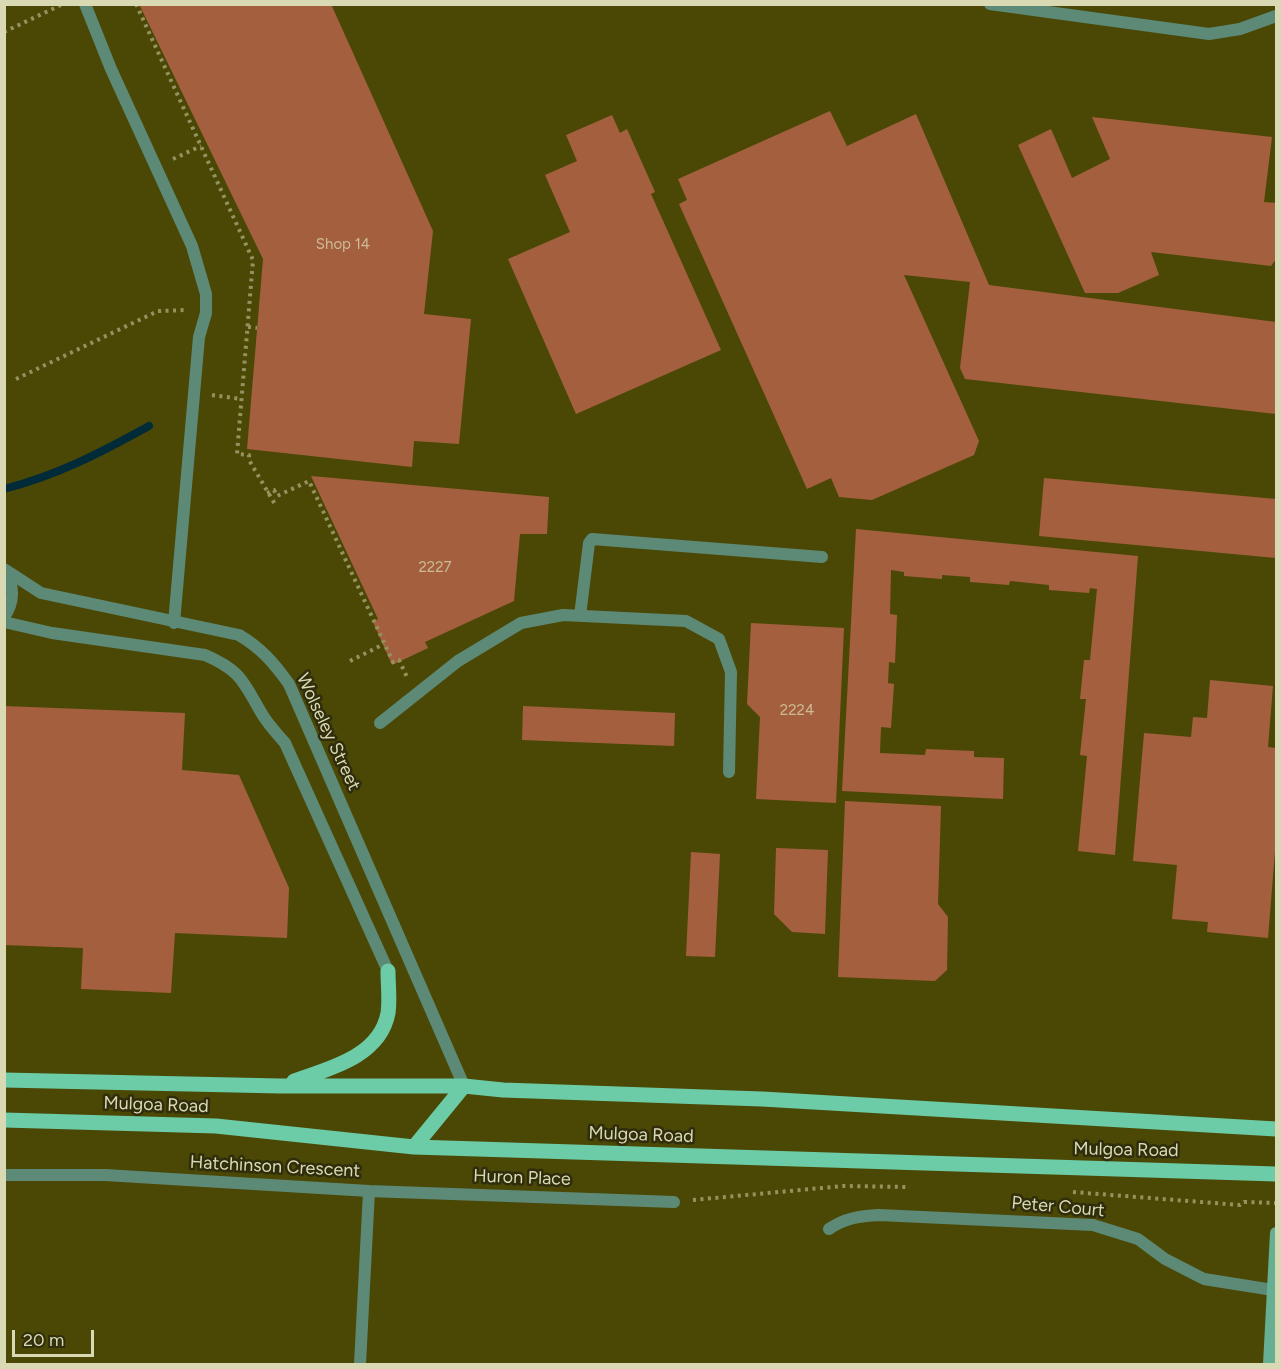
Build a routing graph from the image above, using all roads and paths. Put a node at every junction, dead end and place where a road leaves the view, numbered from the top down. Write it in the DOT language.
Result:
graph roads {
  1 [pos="63,4"];
  2 [pos="86,4"];
  3 [pos="136,4"];
  4 [pos="990,4"];
  5 [pos="1276,16"];
  6 [pos="4,32"];
  7 [pos="201,146"];
  8 [pos="156,166"];
  9 [pos="190,310"];
  10 [pos="248,327"];
  11 [pos="257,328"];
  12 [pos="16,379"];
  13 [pos="194,393"];
  14 [pos="241,399"];
  15 [pos="267,493"];
  16 [pos="276,506"];
  17 [pos="822,558"];
  18 [pos="4,569"];
  19 [pos="580,616"];
  20 [pos="4,617"];
  21 [pos="4,622"];
  22 [pos="174,623"];
  23 [pos="385,644"];
  24 [pos="350,661"];
  25 [pos="416,695"];
  26 [pos="380,723"];
  27 [pos="729,772"];
  28 [pos="388,971"];
  29 [pos="4,1080"];
  30 [pos="279,1086"];
  31 [pos="464,1086"];
  32 [pos="4,1120"];
  33 [pos="1276,1129"];
  34 [pos="414,1147"];
  35 [pos="4,1174"];
  36 [pos="1276,1174"];
  37 [pos="917,1186"];
  38 [pos="369,1191"];
  39 [pos="1070,1191"];
  40 [pos="674,1202"];
  41 [pos="1276,1203"];
  42 [pos="829,1229"];
  43 [pos="1276,1233"];
  44 [pos="1273,1290"];
  45 [pos="360,1365"];
  46 [pos="1269,1365"];
  1 -- 6 [label="path"];
  2 -- 8 [label="street"];
  3 -- 7 [label="path"];
  4 -- 5 [label="street"];
  7 -- 8 [label="path"];
  7 -- 10 [label="path"];
  8 -- 13 [label="street"];
  9 -- 12 [label="path"];
  10 -- 11 [label="path"];
  10 -- 15 [label="path"];
  13 -- 14 [label="path"];
  13 -- 22 [label="street"];
  15 -- 16 [label="path"];
  15 -- 23 [label="path"];
  17 -- 19 [label="street"];
  18 -- 20 [label="street"];
  18 -- 22 [label="street, Wolseley Street"];
  19 -- 25 [label="street"];
  19 -- 27 [label="street"];
  21 -- 28 [label="street"];
  22 -- 31 [label="street, Wolseley Street"];
  23 -- 24 [label="path"];
  23 -- 25 [label="path"];
  25 -- 26 [label="street"];
  28 -- 30 [label="main road"];
  29 -- 30 [label="main road, Mulgoa Road"];
  30 -- 31 [label="main road, Mulgoa Road"];
  31 -- 33 [label="main road, Mulgoa Road"];
  31 -- 34 [label="main road"];
  32 -- 34 [label="main road, Mulgoa Road"];
  34 -- 36 [label="main road, Mulgoa Road"];
  35 -- 38 [label="street, Hatchinson Crescent"];
  37 -- 40 [label="path"];
  38 -- 40 [label="street, Huron Place"];
  38 -- 45 [label="street, Hatchinson Crescent"];
  39 -- 41 [label="path"];
  42 -- 44 [label="street, Peter Court"];
  43 -- 44 [label="street"];
  44 -- 46 [label="street"];
}
